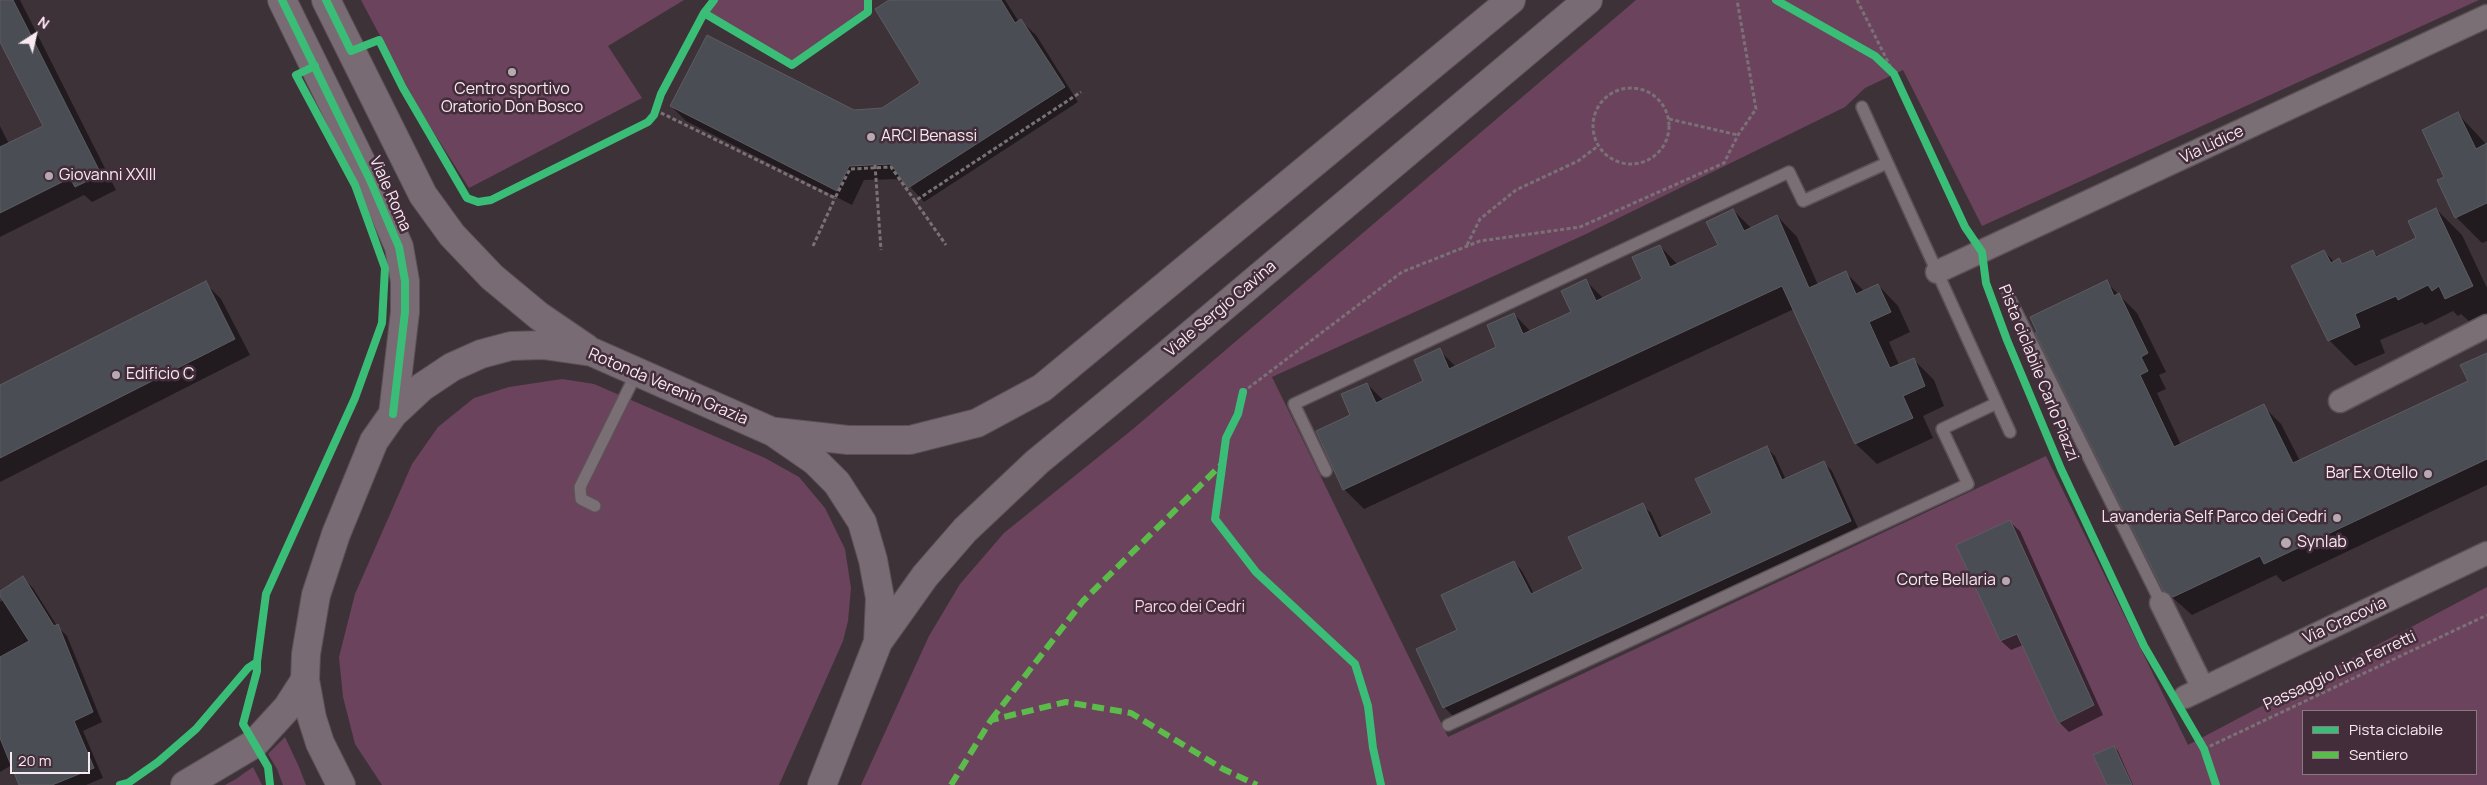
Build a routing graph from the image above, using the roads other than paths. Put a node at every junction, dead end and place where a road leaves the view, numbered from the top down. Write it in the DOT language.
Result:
graph roads {
  1 [pos="282,0"];
  2 [pos="326,0"];
  3 [pos="1511,0"];
  4 [pos="1588,0"];
  5 [pos="2487,16"];
  6 [pos="1862,107"];
  7 [pos="1887,162"];
  8 [pos="1937,272"];
  9 [pos="2008,295"];
  10 [pos="2487,326"];
  11 [pos="592,352"];
  12 [pos="637,372"];
  13 [pos="2340,401"];
  14 [pos="1997,403"];
  15 [pos="393,414"];
  16 [pos="773,432"];
  17 [pos="2010,432"];
  18 [pos="1326,471"];
  19 [pos="595,506"];
  20 [pos="2487,553"];
  21 [pos="2161,603"];
  22 [pos="878,642"];
  23 [pos="305,680"];
  24 [pos="1448,725"];
  25 [pos="184,785"];
  26 [pos="341,785"];
  27 [pos="822,785"];
  1 -- 15 [label="main road, Viale Roma"];
  2 -- 11 [label="main road, Viale Roma"];
  3 -- 16 [label="main road"];
  4 -- 22 [label="main road, Viale Sergio Cavina"];
  5 -- 8 [label="street, Via Lidice"];
  6 -- 7 [label="lane"];
  7 -- 8 [label="lane"];
  7 -- 18 [label="lane"];
  8 -- 14 [label="lane"];
  9 -- 21 [label="lane"];
  10 -- 13 [label="street"];
  11 -- 12 [label="main road, Rotonda Verenin Grazia"];
  11 -- 15 [label="main road, Rotonda Verenin Grazia"];
  12 -- 16 [label="main road, Rotonda Verenin Grazia"];
  12 -- 19 [label="lane"];
  14 -- 17 [label="lane"];
  14 -- 24 [label="lane"];
  15 -- 23 [label="main road, Rotonda Verenin Grazia"];
  16 -- 22 [label="main road, Rotonda Verenin Grazia"];
  20 -- 21 [label="street, Via Cracovia"];
  22 -- 27 [label="main road, Rotonda Verenin Grazia"];
  23 -- 25 [label="main road"];
  23 -- 26 [label="main road, Rotonda Verenin Grazia"];
}
